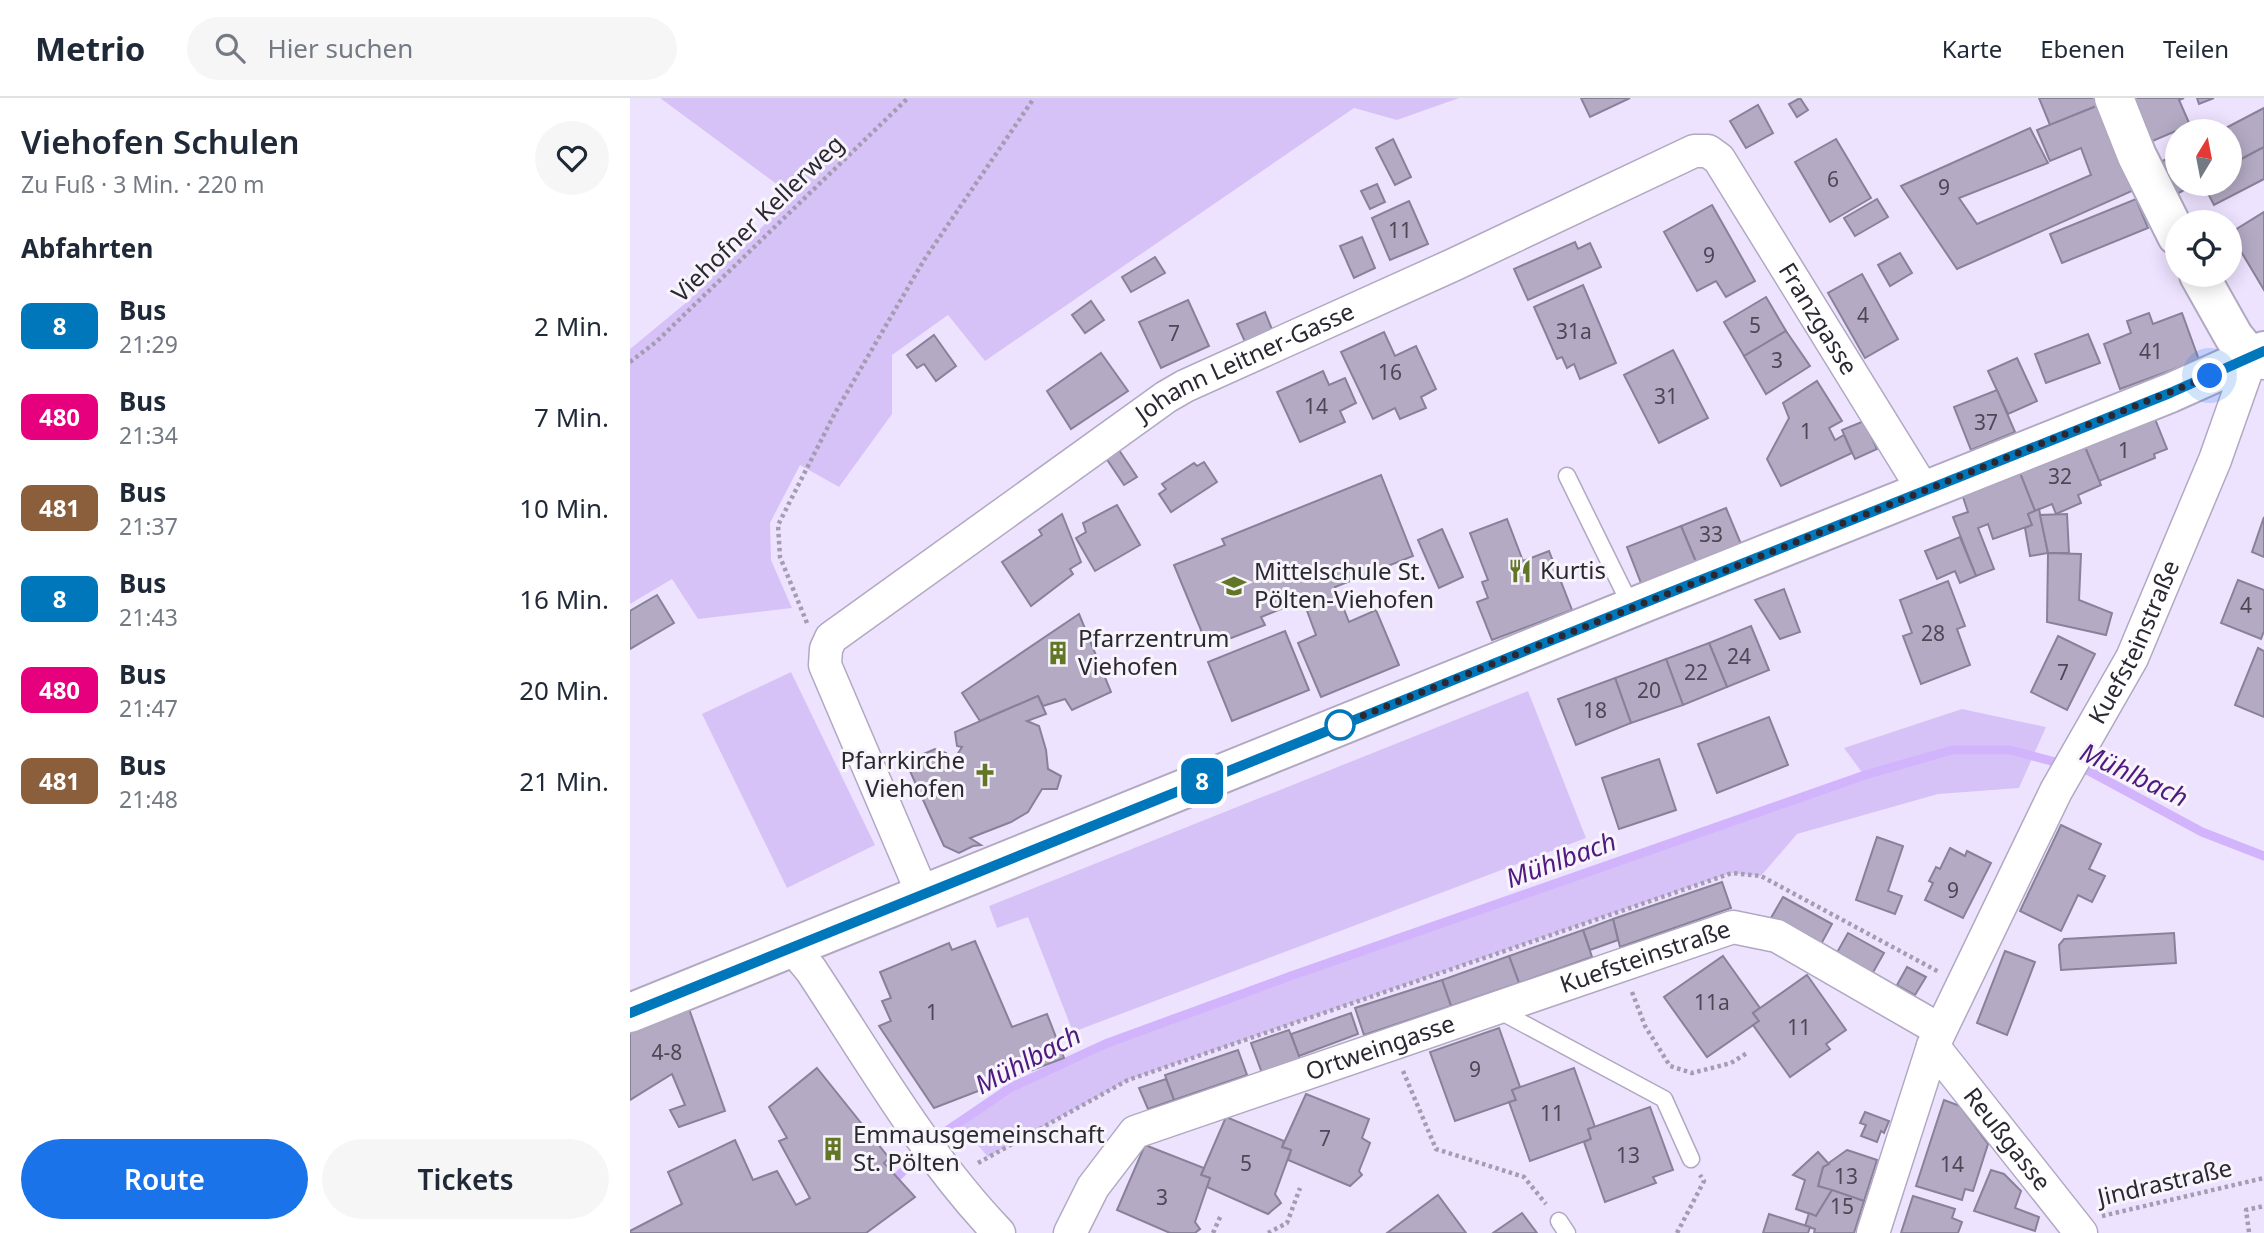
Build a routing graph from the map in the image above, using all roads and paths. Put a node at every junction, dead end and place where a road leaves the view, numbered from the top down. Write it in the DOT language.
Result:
graph roads {
  1 [pos="908,98"];
  2 [pos="1034,98"];
  3 [pos="2114,98"];
  4 [pos="1708,151"];
  5 [pos="2165,212"];
  6 [pos="2206,287"];
  7 [pos="2260,357"];
  8 [pos="630,362"];
  9 [pos="1567,476"];
  10 [pos="1924,491"];
  11 [pos="1632,608"];
  12 [pos="825,649"];
  13 [pos="923,895"];
  14 [pos="792,947"];
  15 [pos="1621,965"];
  16 [pos="1495,1009"];
  17 [pos="630,1013"];
  18 [pos="1937,1038"];
  19 [pos="1391,1044"];
  20 [pos="1747,1053"];
  21 [pos="1691,1159"];
  22 [pos="2264,1178"];
  23 [pos="1300,1188"];
  24 [pos="2264,1206"];
  25 [pos="1221,1215"];
  26 [pos="1563,1227"];
  27 [pos="2078,1228"];
  28 [pos="2249,1232"];
  29 [pos="999,1233"];
  30 [pos="1070,1233"];
  31 [pos="1213,1233"];
  32 [pos="1268,1233"];
  33 [pos="1677,1233"];
  34 [pos="1872,1233"];
  1 -- 8 [label="path, Viehofner Kellerweg"];
  2 -- 12 [label="path"];
  3 -- 5 [label="main road"];
  4 -- 10 [label="street, Franzgasse"];
  4 -- 12 [label="street, Johann Leitner-Gasse"];
  6 -- 7 [label="main road"];
  7 -- 10 [label="main road"];
  7 -- 18 [label="street, Kuefsteinstraße"];
  9 -- 11 [label="lane"];
  10 -- 11 [label="main road"];
  11 -- 13 [label="main road"];
  12 -- 13 [label="street"];
  13 -- 14 [label="main road"];
  14 -- 17 [label="main road"];
  14 -- 29 [label="street"];
  15 -- 16 [label="street, Kuefsteinstraße"];
  15 -- 18 [label="street, Kuefsteinstraße"];
  15 -- 20 [label="path"];
  16 -- 19 [label="street, Ortweingasse"];
  16 -- 21 [label="lane"];
  18 -- 27 [label="street, Reußgasse"];
  18 -- 34 [label="street, Kuefsteinstraße"];
  19 -- 26 [label="path"];
  19 -- 30 [label="street, Ortweingasse"];
  21 -- 33 [label="path"];
  22 -- 27 [label="path, Jindrastraße"];
  23 -- 32 [label="path"];
  24 -- 28 [label="path"];
  25 -- 31 [label="path"];
}
